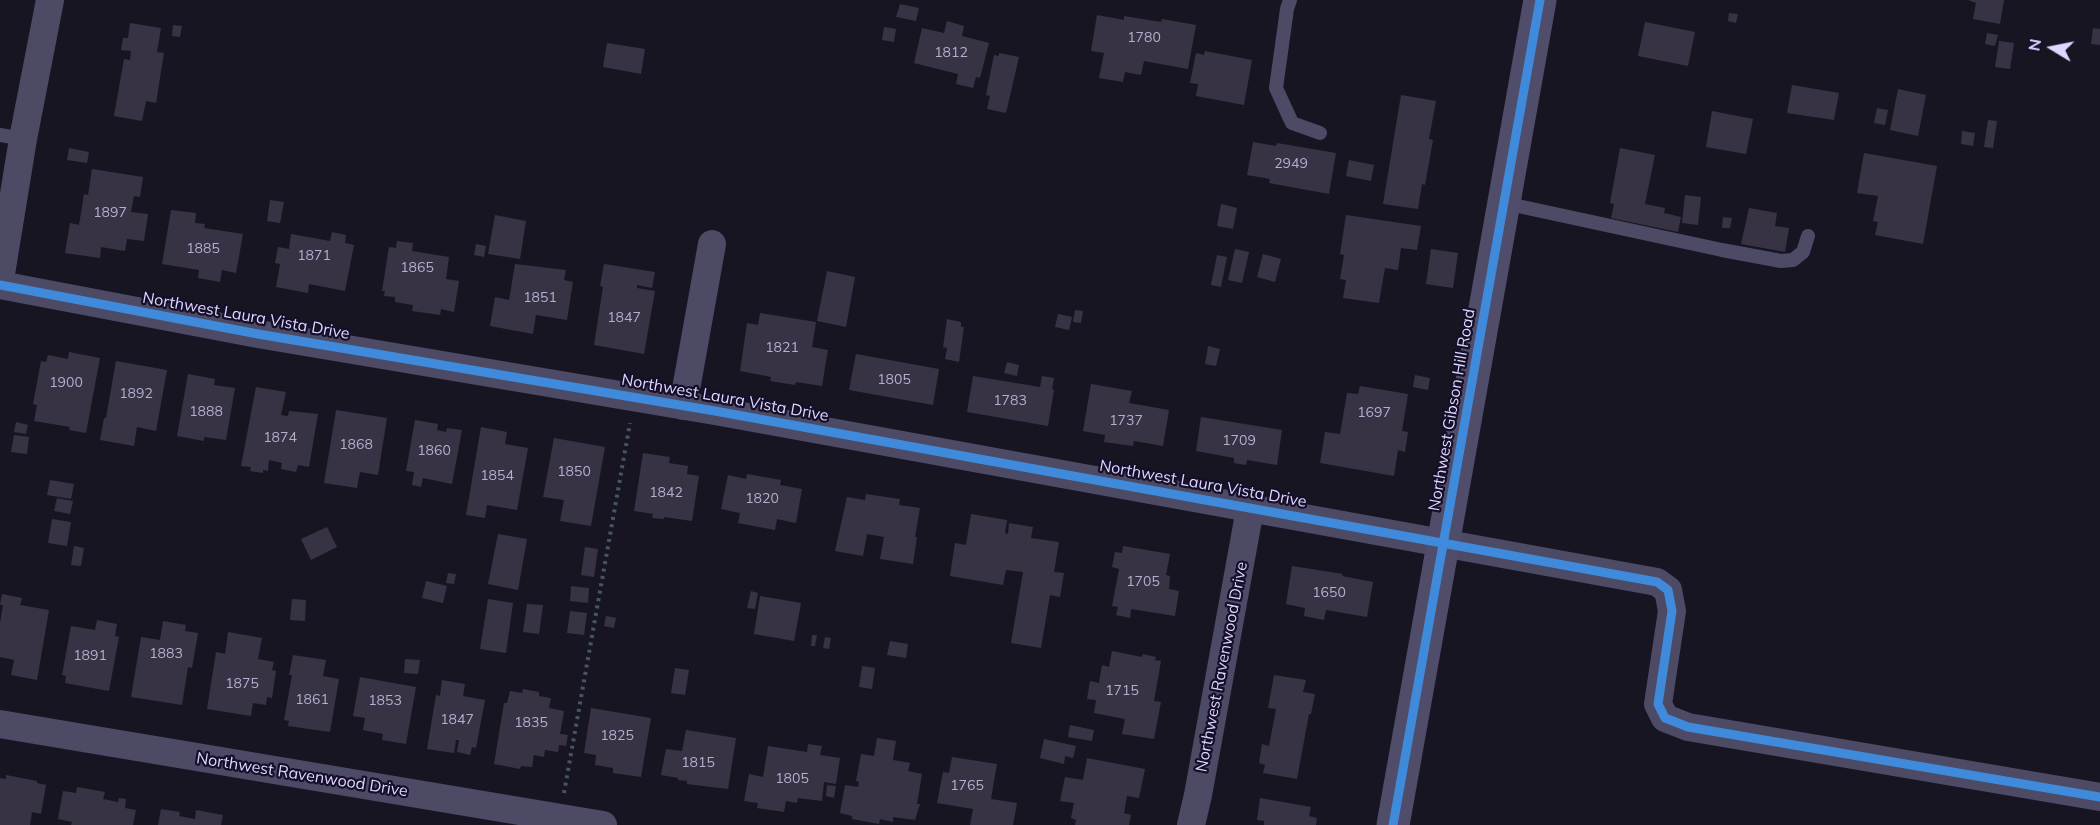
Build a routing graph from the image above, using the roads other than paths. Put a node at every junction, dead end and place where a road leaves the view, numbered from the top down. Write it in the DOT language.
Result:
graph roads {
  1 [pos="50,0"];
  2 [pos="1290,0"];
  3 [pos="1540,0"];
  4 [pos="1320,134"];
  5 [pos="12,137"];
  6 [pos="1504,202"];
  7 [pos="1808,236"];
  8 [pos="712,244"];
  9 [pos="0,280"];
  10 [pos="0,285"];
  11 [pos="683,405"];
  12 [pos="1250,509"];
  13 [pos="1444,542"];
  14 [pos="0,724"];
  15 [pos="2100,797"];
  16 [pos="603,825"];
  17 [pos="1191,825"];
  18 [pos="1393,825"];
  1 -- 5 [label="street"];
  2 -- 4 [label="lane"];
  3 -- 6 [label="main road, Northwest Gibson Hill Road"];
  5 -- 9 [label="street"];
  6 -- 7 [label="lane"];
  6 -- 13 [label="main road, Northwest Gibson Hill Road"];
  8 -- 11 [label="street"];
  10 -- 11 [label="street, Northwest Laura Vista Drive"];
  11 -- 12 [label="street, Northwest Laura Vista Drive"];
  12 -- 13 [label="street, Northwest Laura Vista Drive"];
  12 -- 17 [label="street, Northwest Ravenwood Drive"];
  13 -- 15 [label="street, Northwest Laura Vista Drive"];
  13 -- 18 [label="main road, Northwest Gibson Hill Road"];
  14 -- 16 [label="street, Northwest Ravenwood Drive"];
}
